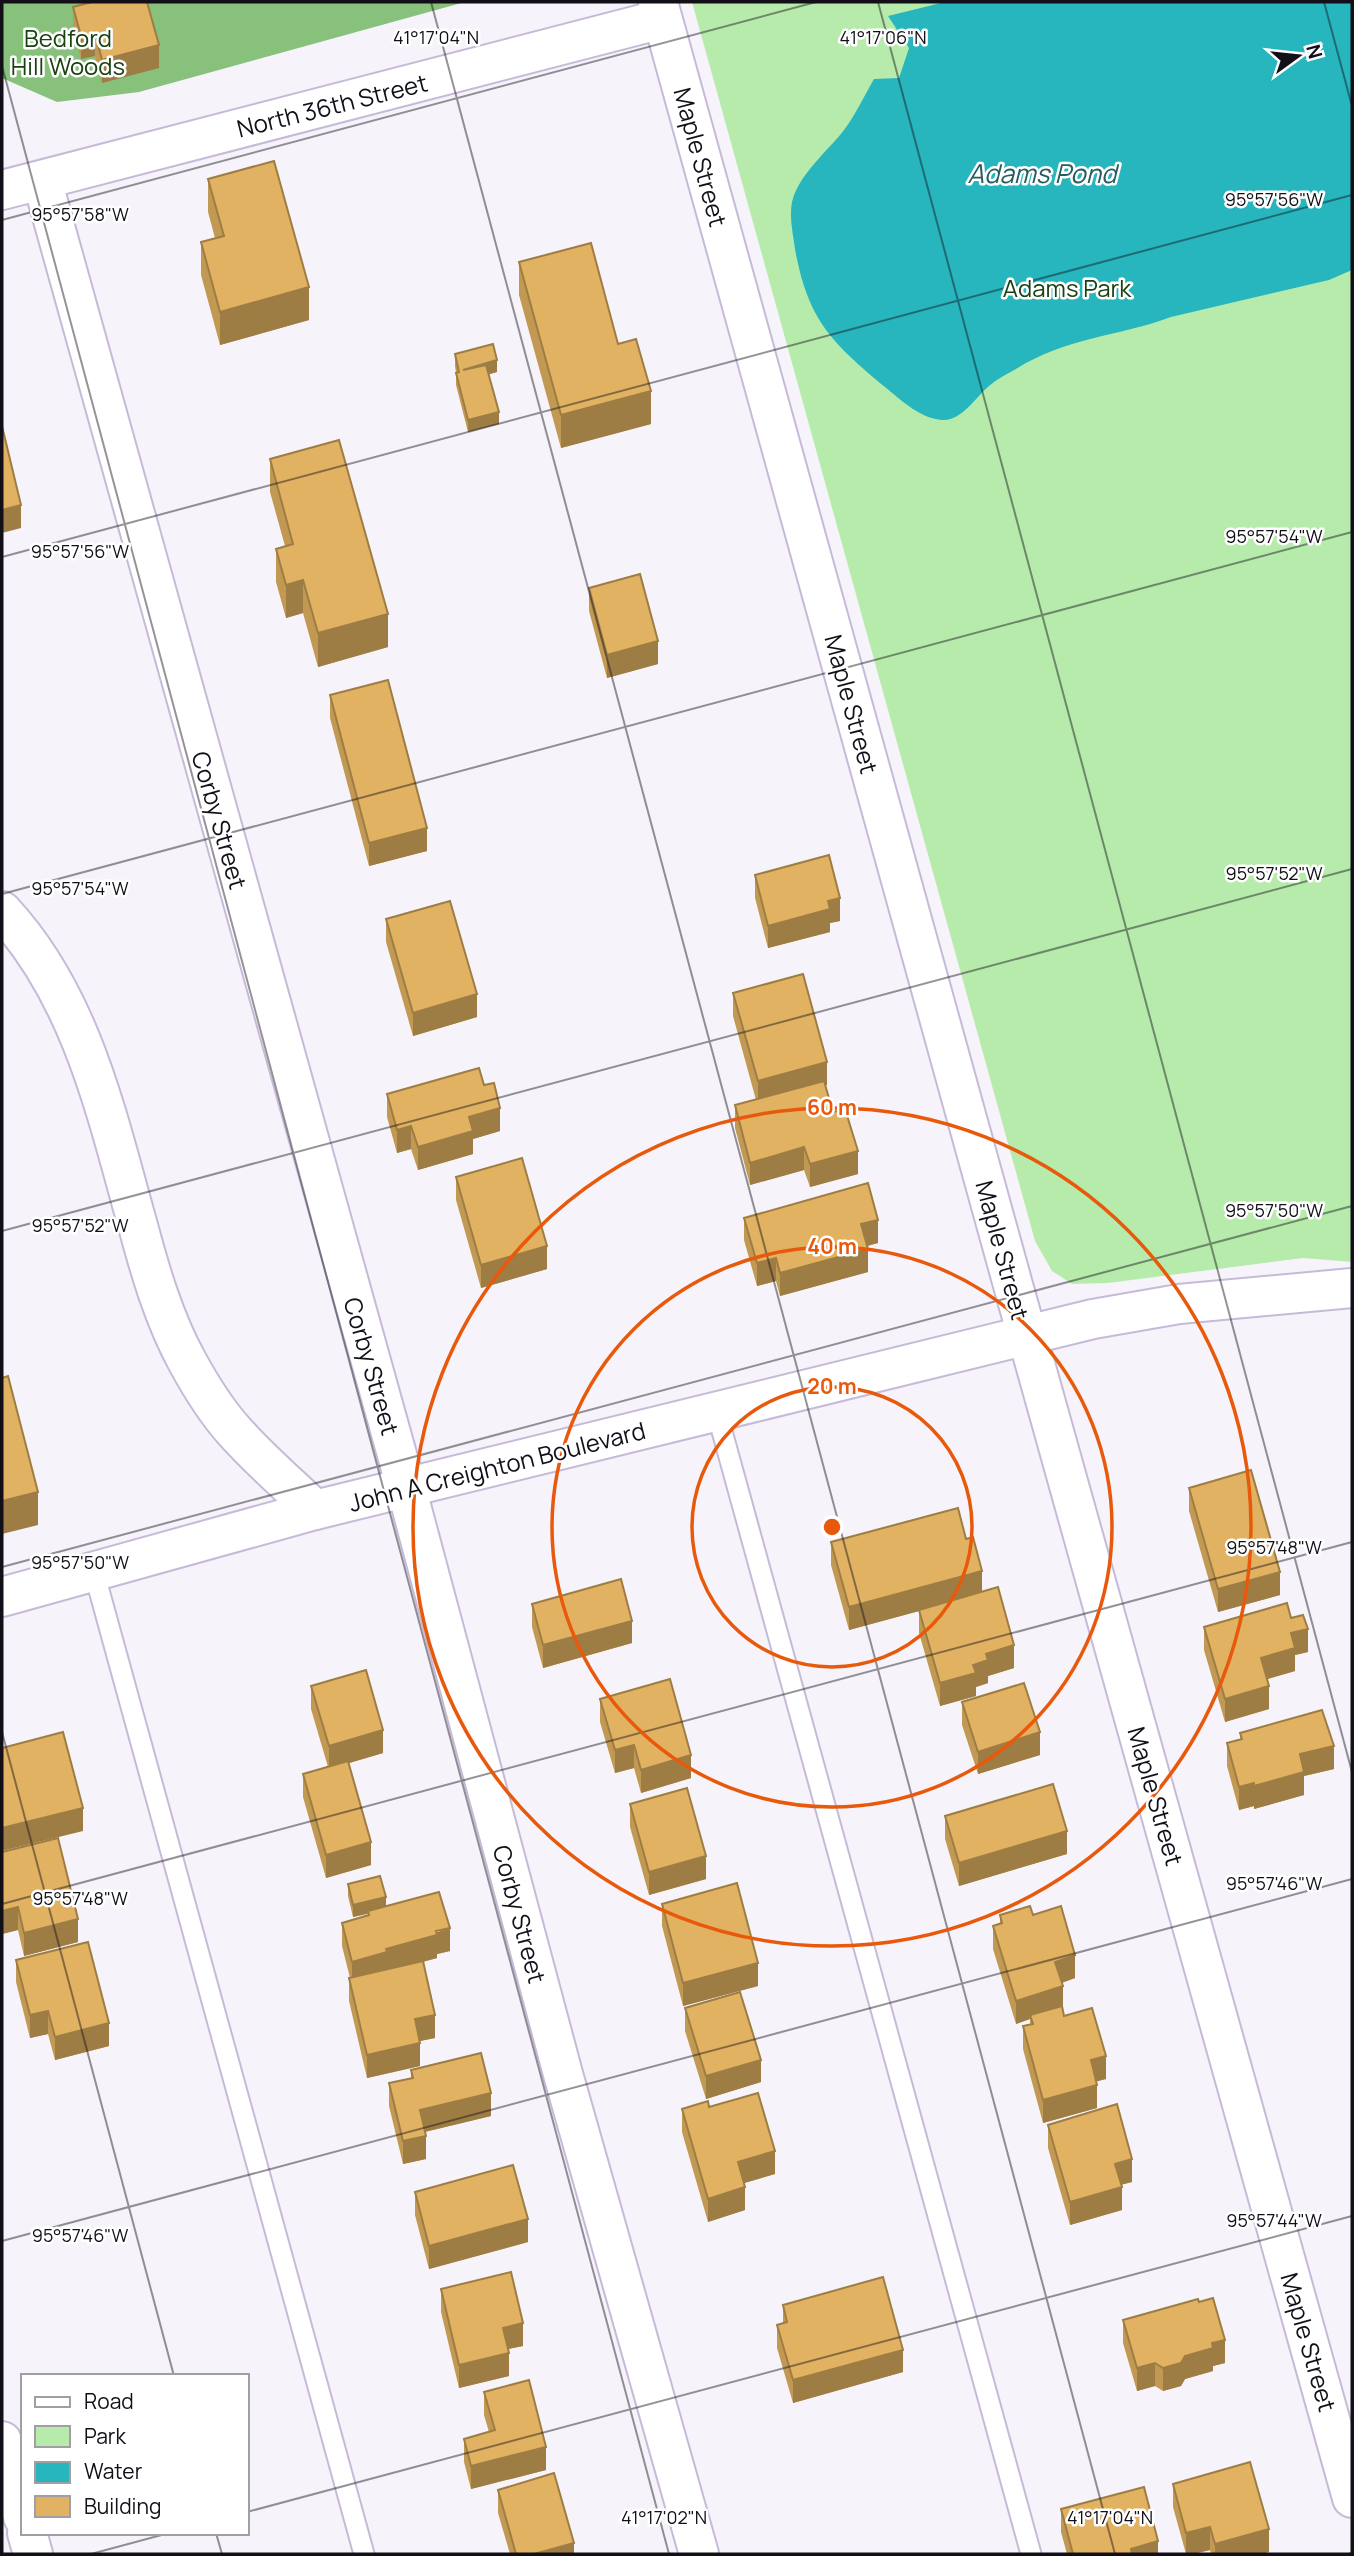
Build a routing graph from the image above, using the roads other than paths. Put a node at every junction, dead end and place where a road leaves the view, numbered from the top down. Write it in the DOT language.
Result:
graph roads {
  1 [pos="660,11"];
  2 [pos="42,180"];
  3 [pos="2,190"];
  4 [pos="2,911"];
  5 [pos="1352,1288"];
  6 [pos="1027,1335"];
  7 [pos="717,1413"];
  8 [pos="406,1487"];
  9 [pos="315,1510"];
  10 [pos="94,1572"];
  11 [pos="2,1597"];
  12 [pos="2,2441"];
  13 [pos="1352,2498"];
  14 [pos="21,2510"];
  15 [pos="28,2535"];
  16 [pos="33,2554"];
  17 [pos="364,2554"];
  18 [pos="699,2554"];
  19 [pos="1031,2554"];
  1 -- 2 [label="street, North 36th Street"];
  1 -- 6 [label="street, Maple Street"];
  2 -- 3 [label="street, North 36th Street"];
  2 -- 8 [label="street, Corby Street"];
  4 -- 9 [label="street, John A Creighton Boulevard"];
  5 -- 6 [label="street, John A Creighton Boulevard"];
  6 -- 7 [label="street, John A Creighton Boulevard"];
  6 -- 13 [label="street, Maple Street"];
  7 -- 8 [label="street, John A Creighton Boulevard"];
  7 -- 19 [label="lane"];
  8 -- 9 [label="street, John A Creighton Boulevard"];
  8 -- 18 [label="street, Corby Street"];
  9 -- 10 [label="street"];
  10 -- 11 [label="street"];
  10 -- 17 [label="lane"];
  12 -- 14 [label="street"];
  15 -- 16 [label="street"];
}
